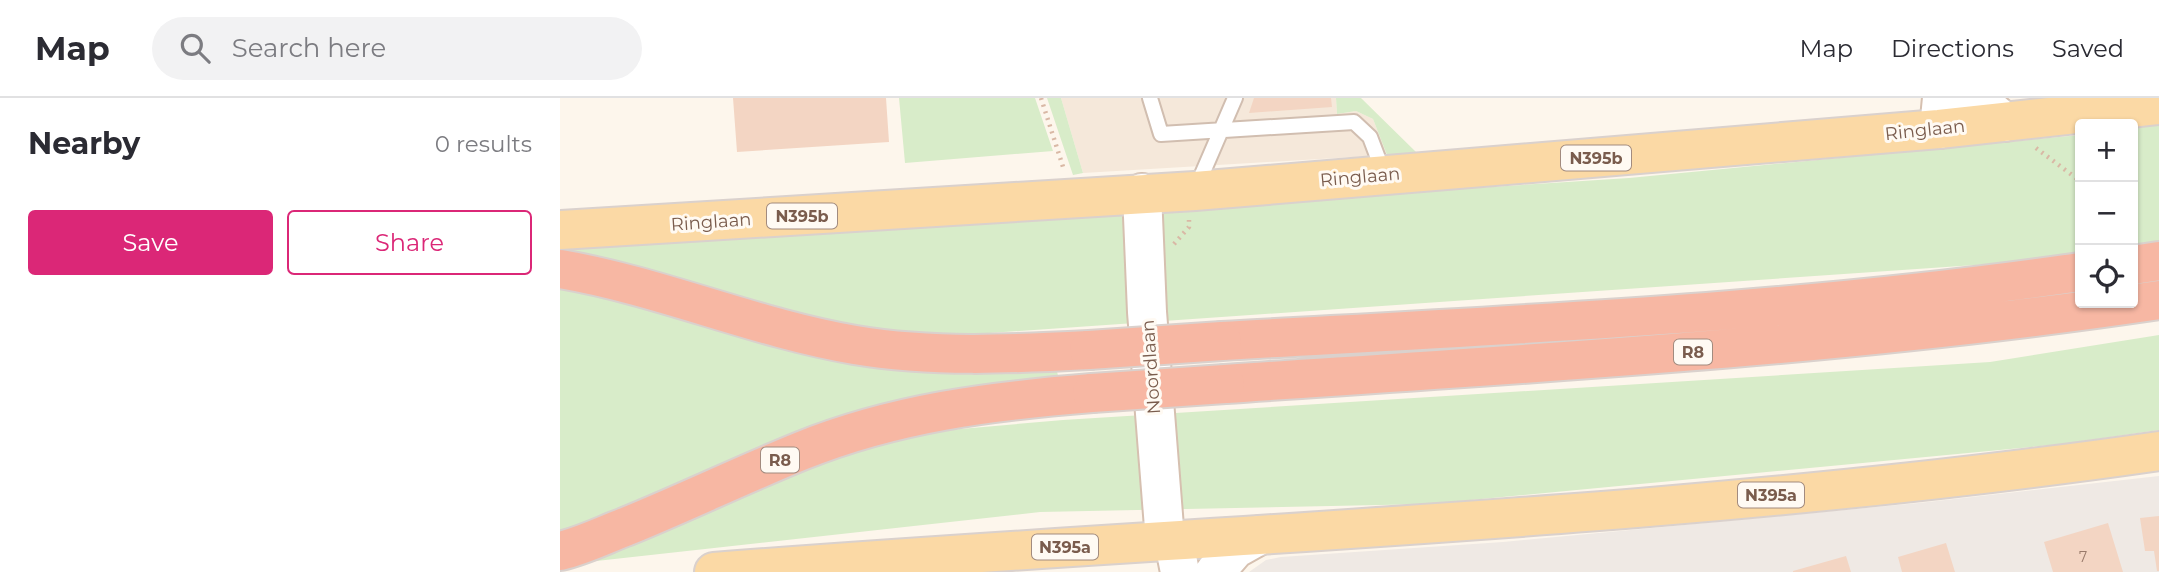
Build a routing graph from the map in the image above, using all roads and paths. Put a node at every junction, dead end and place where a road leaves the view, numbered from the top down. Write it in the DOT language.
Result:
graph roads {
  1 [pos="1041,98"];
  2 [pos="1150,98"];
  3 [pos="1235,98"];
  4 [pos="2159,105"];
  5 [pos="1990,110"];
  6 [pos="1941,114"];
  7 [pos="1221,130"];
  8 [pos="1384,175"];
  9 [pos="1066,177"];
  10 [pos="2075,178"];
  11 [pos="1195,191"];
  12 [pos="1142,193"];
  13 [pos="560,230"];
  14 [pos="2159,261"];
  15 [pos="2138,263"];
  16 [pos="560,269"];
  17 [pos="2075,273"];
  18 [pos="2159,300"];
  19 [pos="2159,451"];
  20 [pos="1260,535"];
  21 [pos="560,551"];
  22 [pos="966,553"];
  23 [pos="1166,562"];
  24 [pos="714,572"];
  25 [pos="1004,572"];
  26 [pos="1214,572"];
  1 -- 9 [label="path"];
  2 -- 7 [label="lane"];
  3 -- 7 [label="lane"];
  4 -- 5 [label="main road, Ringlaan / N395b"];
  5 -- 6 [label="main road, Ringlaan / N395b"];
  5 -- 10 [label="path"];
  6 -- 8 [label="main road, Ringlaan / N395b"];
  7 -- 8 [label="lane"];
  7 -- 11 [label="lane"];
  8 -- 11 [label="main road, Ringlaan / N395b"];
  11 -- 12 [label="main road, Ringlaan / N395b"];
  12 -- 13 [label="main road, Ringlaan / N395b"];
  12 -- 23 [label="street, Noordlaan"];
  14 -- 15 [label="highway"];
  16 -- 17 [label="highway, R8, bridge"];
  18 -- 21 [label="highway, R8, bridge"];
  19 -- 20 [label="main road, N395a"];
  20 -- 23 [label="main road, N395a"];
  20 -- 26 [label="street"];
  22 -- 23 [label="main road, N395a"];
  22 -- 24 [label="main road, N395a"];
  22 -- 25 [label="street"];
}
